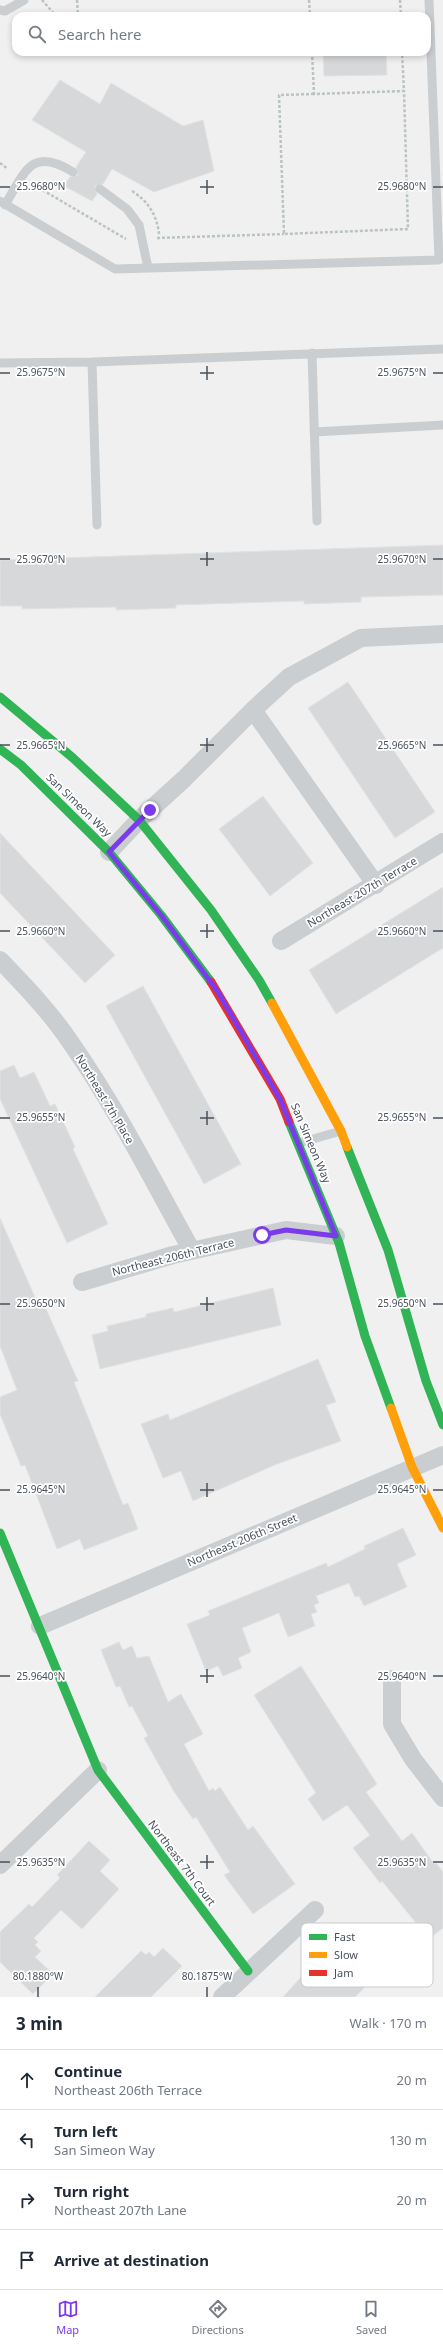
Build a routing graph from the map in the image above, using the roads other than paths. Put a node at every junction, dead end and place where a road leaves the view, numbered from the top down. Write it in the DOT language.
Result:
graph roads {
  1 [pos="24,0"];
  2 [pos="429,0"];
  3 [pos="0,10"];
  4 [pos="429,12"];
  5 [pos="431,52"];
  6 [pos="73,172"];
  7 [pos="100,189"];
  8 [pos="3,203"];
  9 [pos="148,268"];
  10 [pos="443,349"];
  11 [pos="312,353"];
  12 [pos="92,362"];
  13 [pos="0,363"];
  14 [pos="443,425"];
  15 [pos="314,432"];
  16 [pos="317,522"];
  17 [pos="97,525"];
  18 [pos="443,634"];
  19 [pos="0,698"];
  20 [pos="253,710"];
  21 [pos="0,749"];
  22 [pos="139,820"];
  23 [pos="443,842"];
  24 [pos="109,852"];
  25 [pos="376,884"];
  26 [pos="281,942"];
  27 [pos="0,960"];
  28 [pos="341,1131"];
  29 [pos="299,1143"];
  30 [pos="336,1236"];
  31 [pos="192,1251"];
  32 [pos="82,1282"];
  33 [pos="443,1425"];
  34 [pos="443,1455"];
  35 [pos="412,1467"];
  36 [pos="443,1528"];
  37 [pos="0,1533"];
  38 [pos="40,1626"];
  39 [pos="392,1679"];
  40 [pos="98,1770"];
  41 [pos="443,1798"];
  42 [pos="0,1865"];
  43 [pos="315,1910"];
  44 [pos="248,1971"];
  45 [pos="222,1997"];
  1 -- 3 [label="lane"];
  2 -- 4 [label="lane"];
  5 -- 9 [label="lane"];
  6 -- 8 [label="lane"];
  7 -- 9 [label="lane"];
  8 -- 9 [label="lane"];
  10 -- 11 [label="lane"];
  11 -- 12 [label="lane"];
  11 -- 15 [label="lane"];
  12 -- 13 [label="lane"];
  12 -- 17 [label="lane"];
  14 -- 15 [label="lane"];
  15 -- 16 [label="lane"];
  18 -- 20 [label="street"];
  19 -- 22 [label="street"];
  20 -- 22 [label="street"];
  20 -- 25 [label="street"];
  21 -- 24 [label="street, San Simeon Way"];
  22 -- 24 [label="street"];
  22 -- 28 [label="street"];
  23 -- 25 [label="street, Northeast 207th Terrace"];
  24 -- 29 [label="street, San Simeon Way"];
  25 -- 26 [label="street, Northeast 207th Terrace"];
  27 -- 31 [label="street, Northeast 7th Place"];
  28 -- 29 [label="lane"];
  28 -- 33 [label="street"];
  29 -- 30 [label="street, San Simeon Way"];
  30 -- 31 [label="street, Northeast 206th Terrace"];
  30 -- 35 [label="street, San Simeon Way"];
  31 -- 32 [label="street, Northeast 206th Terrace"];
  34 -- 35 [label="street, Northeast 206th Street"];
  35 -- 36 [label="street, San Simeon Way"];
  35 -- 38 [label="street, Northeast 206th Street"];
  37 -- 38 [label="street"];
  38 -- 40 [label="street, Northeast 7th Court"];
  39 -- 41 [label="street"];
  40 -- 42 [label="street"];
  40 -- 44 [label="street, Northeast 7th Court"];
  43 -- 44 [label="street"];
  44 -- 45 [label="street"];
}
